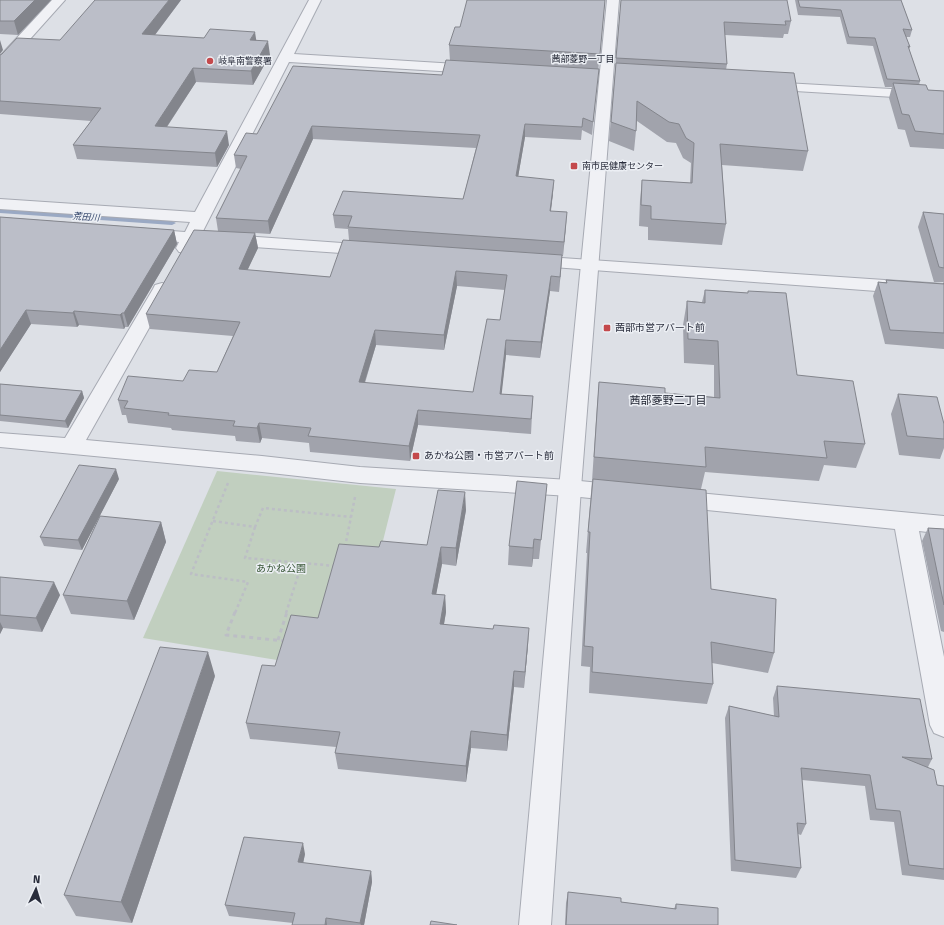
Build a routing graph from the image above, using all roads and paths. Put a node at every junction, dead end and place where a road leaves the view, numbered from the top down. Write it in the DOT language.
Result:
graph roads {
  1 [pos="59,0"];
  2 [pos="315,0"];
  3 [pos="613,0"];
  4 [pos="285,58"];
  5 [pos="0,64"];
  6 [pos="489,70"];
  7 [pos="756,85"];
  8 [pos="944,96"];
  9 [pos="0,204"];
  10 [pos="201,218"];
  11 [pos="127,232"];
  12 [pos="191,237"];
  13 [pos="382,251"];
  14 [pos="518,260"];
  15 [pos="590,266"];
  16 [pos="944,290"];
  17 [pos="0,440"];
  18 [pos="71,448"];
  19 [pos="262,464"];
  20 [pos="360,475"];
  21 [pos="570,488"];
  22 [pos="351,517"];
  23 [pos="213,521"];
  24 [pos="905,521"];
  25 [pos="944,525"];
  26 [pos="255,527"];
  27 [pos="344,552"];
  28 [pos="302,563"];
  29 [pos="341,566"];
  30 [pos="278,640"];
  31 [pos="293,642"];
  32 [pos="944,725"];
  33 [pos="535,925"];
  1 -- 5 [label="street"];
  2 -- 4 [label="street"];
  3 -- 15 [label="street"];
  4 -- 6 [label="street"];
  4 -- 10 [label="street"];
  7 -- 8 [label="street"];
  9 -- 10 [label="street"];
  10 -- 12 [label="street"];
  11 -- 12 [label="street"];
  12 -- 13 [label="street"];
  12 -- 18 [label="street"];
  14 -- 15 [label="street"];
  15 -- 16 [label="street"];
  15 -- 21 [label="street"];
  17 -- 18 [label="street"];
  18 -- 19 [label="street"];
  19 -- 20 [label="street"];
  19 -- 23 [label="path"];
  20 -- 21 [label="street"];
  20 -- 22 [label="path"];
  21 -- 24 [label="street"];
  21 -- 33 [label="street"];
  22 -- 26 [label="path"];
  22 -- 27 [label="path"];
  23 -- 26 [label="path"];
  23 -- 30 [label="path"];
  24 -- 25 [label="street"];
  24 -- 32 [label="street"];
  26 -- 28 [label="path"];
  28 -- 29 [label="path"];
  28 -- 30 [label="path"];
  30 -- 31 [label="path"];
}
